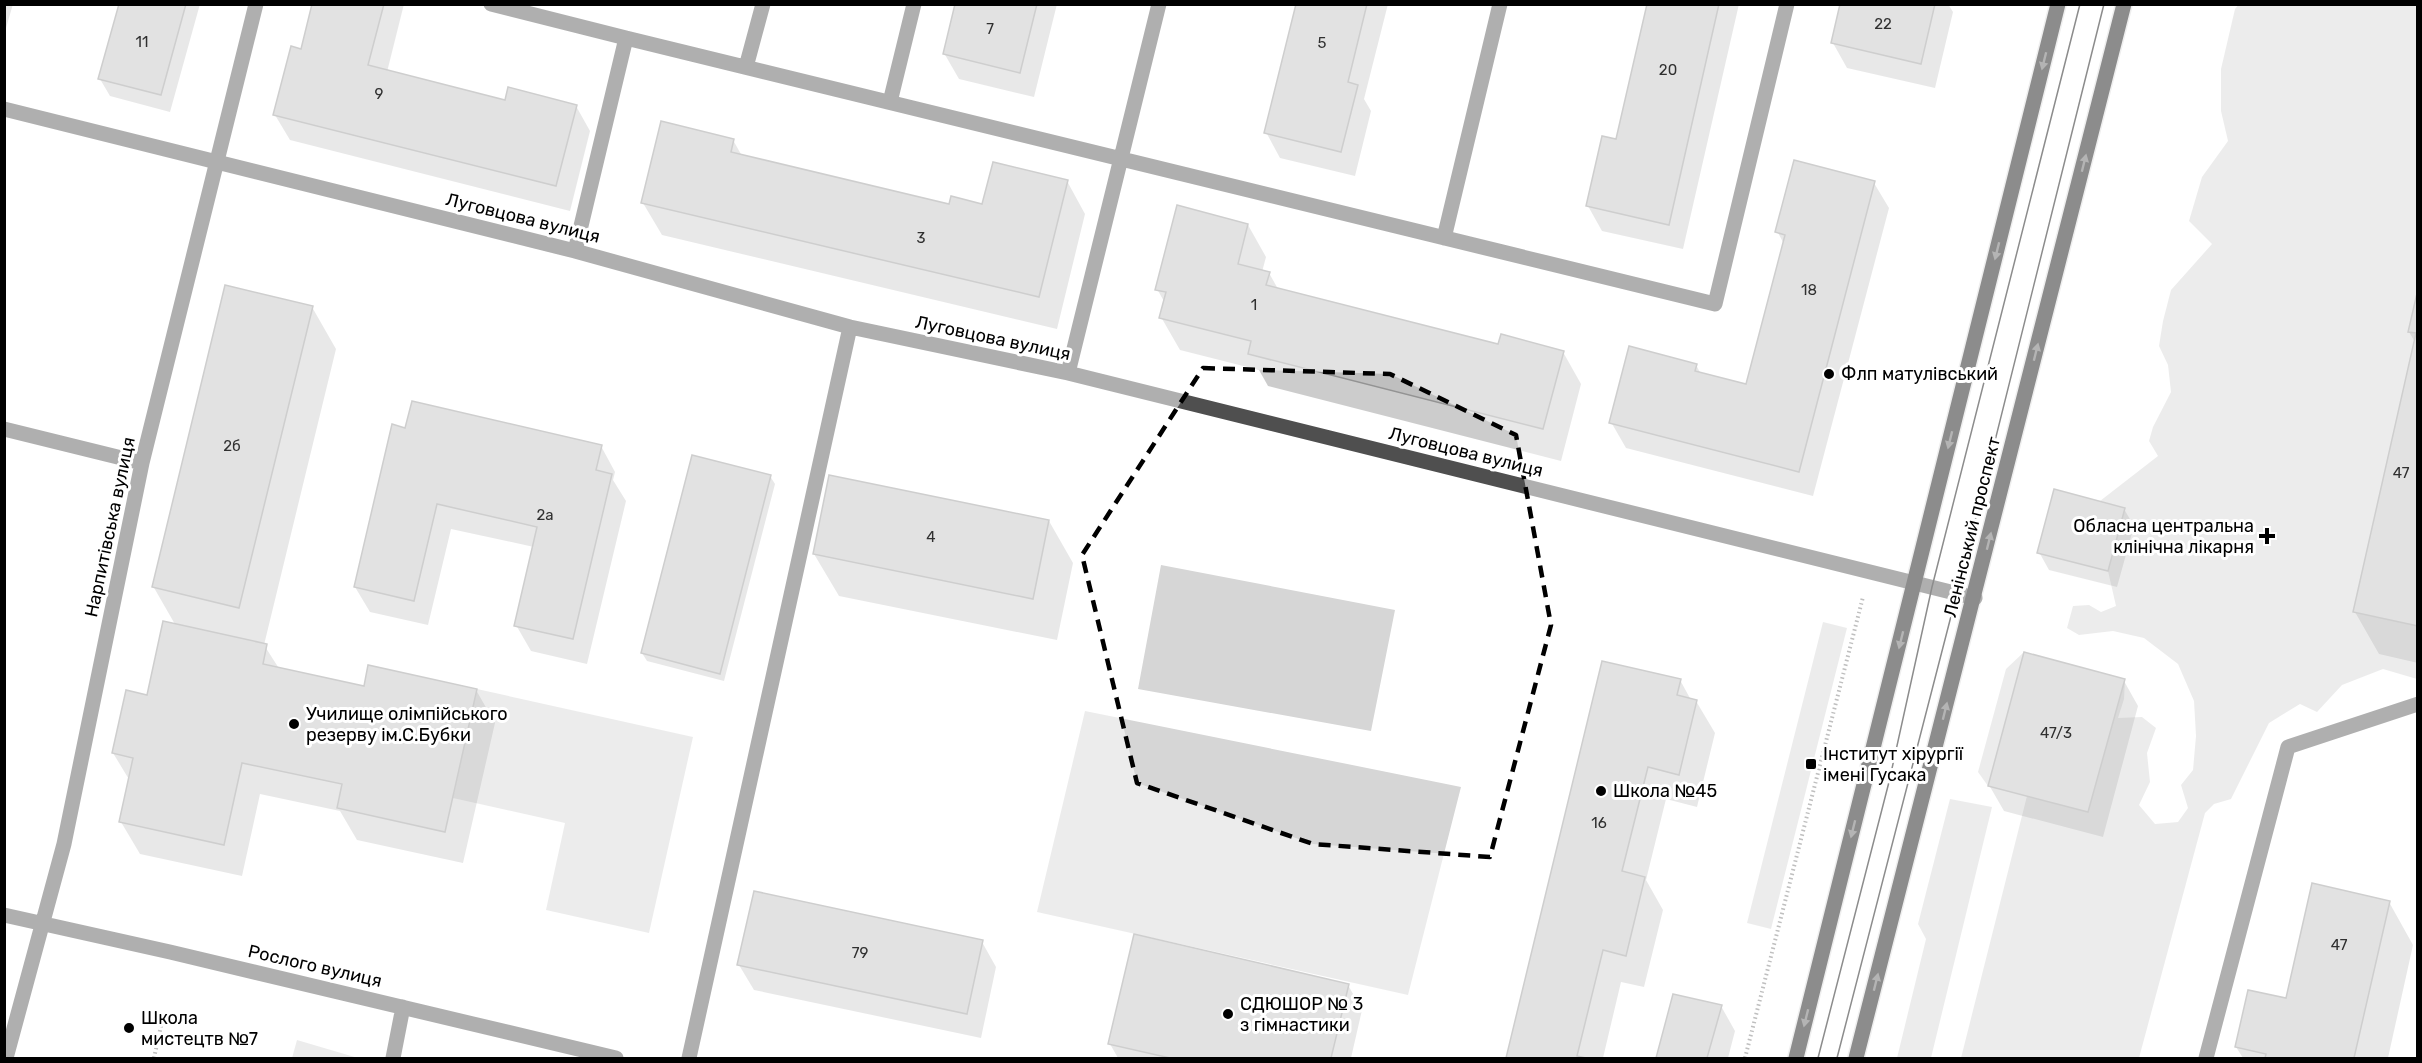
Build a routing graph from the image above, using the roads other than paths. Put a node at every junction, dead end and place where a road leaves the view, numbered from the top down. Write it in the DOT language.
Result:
graph roads {
  1 [pos="256,4"];
  2 [pos="491,4"];
  3 [pos="763,4"];
  4 [pos="914,4"];
  5 [pos="1159,4"];
  6 [pos="1500,4"];
  7 [pos="1787,4"];
  8 [pos="2058,4"];
  9 [pos="2124,4"];
  10 [pos="626,38"];
  11 [pos="746,67"];
  12 [pos="890,102"];
  13 [pos="4,110"];
  14 [pos="1121,159"];
  15 [pos="218,162"];
  16 [pos="1444,238"];
  17 [pos="575,251"];
  18 [pos="850,327"];
  19 [pos="1068,374"];
  20 [pos="4,429"];
  21 [pos="142,463"];
  22 [pos="1915,583"];
  23 [pos="1975,598"];
  24 [pos="2418,704"];
  25 [pos="4,915"];
  26 [pos="43,924"];
  27 [pos="403,1007"];
  28 [pos="6,1059"];
  29 [pos="393,1059"];
  30 [pos="616,1059"];
  31 [pos="689,1059"];
  32 [pos="1796,1059"];
  33 [pos="1856,1059"];
  34 [pos="2206,1059"];
  1 -- 15 [label="street, Нарпитівська вулиця"];
  2 -- 10 [label="street"];
  3 -- 11 [label="street"];
  4 -- 12 [label="street"];
  5 -- 14 [label="street"];
  6 -- 16 [label="street"];
  7 -- 16 [label="street"];
  8 -- 22 [label="main road, one-way"];
  23 -- 9 [label="main road, Ленінський проспект, one-way"];
  10 -- 11 [label="street"];
  10 -- 17 [label="street"];
  11 -- 12 [label="street"];
  12 -- 14 [label="street"];
  13 -- 15 [label="street, Луговцова вулиця"];
  14 -- 16 [label="street"];
  14 -- 19 [label="street"];
  15 -- 17 [label="street, Луговцова вулиця"];
  15 -- 21 [label="street, Нарпитівська вулиця"];
  17 -- 18 [label="street, Луговцова вулиця"];
  18 -- 19 [label="street, Луговцова вулиця"];
  18 -- 31 [label="street"];
  19 -- 22 [label="street, Луговцова вулиця"];
  20 -- 21 [label="street"];
  21 -- 26 [label="street, Нарпитівська вулиця"];
  22 -- 23 [label="street, Луговцова вулиця"];
  22 -- 32 [label="main road, one-way"];
  33 -- 23 [label="main road, Ленінський проспект, one-way"];
  24 -- 34 [label="street"];
  25 -- 26 [label="street, Рослого вулиця"];
  26 -- 27 [label="street, Рослого вулиця"];
  26 -- 28 [label="street, Нарпитівська вулиця"];
  27 -- 29 [label="street"];
  27 -- 30 [label="street, Рослого вулиця"];
}
